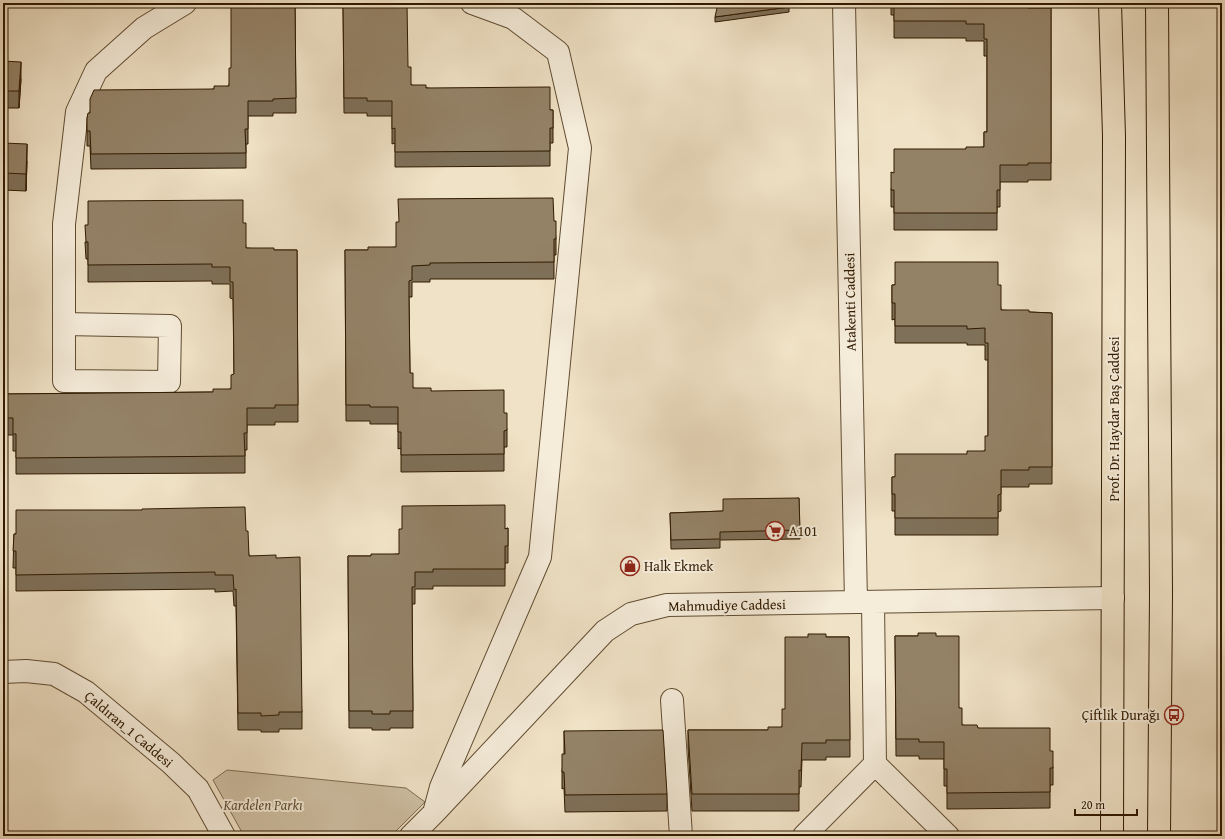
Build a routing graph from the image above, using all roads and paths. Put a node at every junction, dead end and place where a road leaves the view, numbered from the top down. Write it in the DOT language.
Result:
graph roads {
  1 [pos="185,3"];
  2 [pos="472,3"];
  3 [pos="844,3"];
  4 [pos="1110,3"];
  5 [pos="1157,3"];
  6 [pos="64,324"];
  7 [pos="1113,598"];
  8 [pos="864,602"];
  9 [pos="3,672"];
  10 [pos="672,700"];
  11 [pos="875,764"];
  12 [pos="434,813"];
  13 [pos="224,836"];
  14 [pos="411,836"];
  15 [pos="681,836"];
  16 [pos="804,836"];
  17 [pos="948,836"];
  18 [pos="1112,836"];
  19 [pos="1159,836"];
  1 -- 6 [label="street"];
  2 -- 12 [label="street"];
  3 -- 8 [label="street, Atakenti Caddesi"];
  4 -- 7 [label="main road, Prof. Dr. Haydar Baş Caddesi"];
  5 -- 19 [label="main road"];
  6 -- 6 [label="street"];
  7 -- 8 [label="street, Mahmudiye Caddesi"];
  7 -- 18 [label="main road, Prof. Dr. Haydar Baş Caddesi"];
  8 -- 11 [label="street, Atakenti Caddesi"];
  8 -- 12 [label="street, Mahmudiye Caddesi"];
  9 -- 13 [label="street, Çaldıran_1 Caddesi"];
  10 -- 15 [label="street"];
  11 -- 16 [label="street"];
  11 -- 17 [label="street"];
  12 -- 14 [label="street, Mahmudiye Caddesi"];
}
